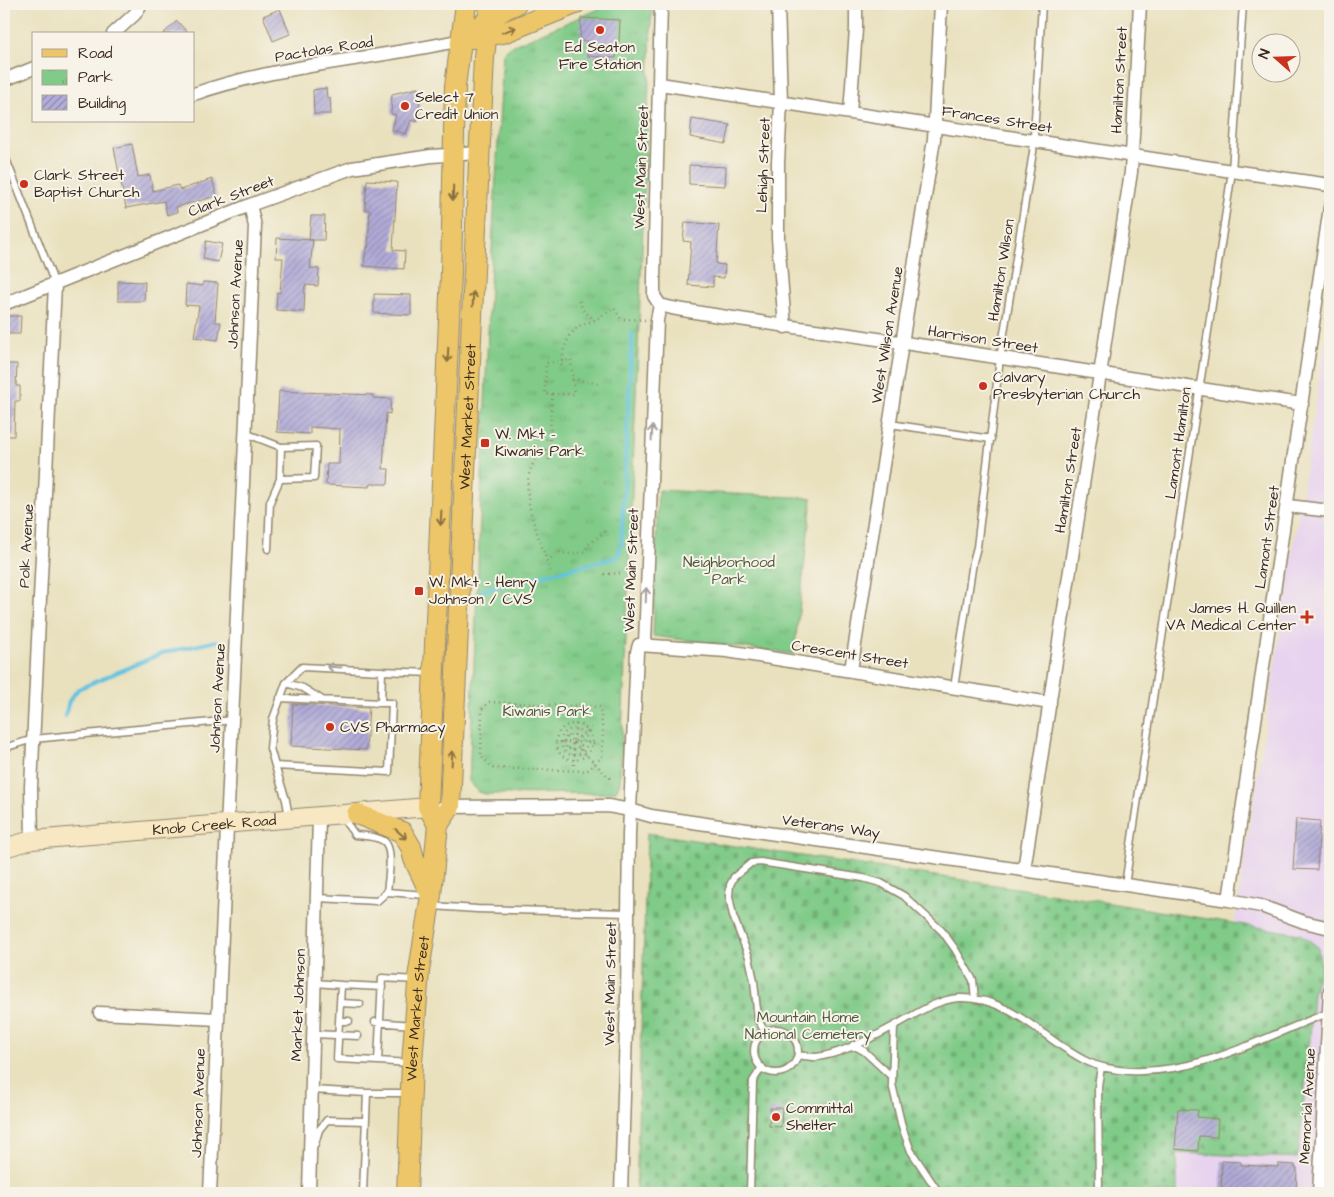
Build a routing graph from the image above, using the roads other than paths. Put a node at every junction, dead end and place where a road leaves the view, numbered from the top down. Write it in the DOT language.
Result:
graph roads {
  1 [pos="142,4"];
  2 [pos="466,4"];
  3 [pos="516,4"];
  4 [pos="575,4"];
  5 [pos="661,4"];
  6 [pos="778,4"];
  7 [pos="856,4"];
  8 [pos="941,4"];
  9 [pos="1042,4"];
  10 [pos="1140,4"];
  11 [pos="1242,4"];
  12 [pos="488,20"];
  13 [pos="115,32"];
  14 [pos="461,40"];
  15 [pos="32,69"];
  16 [pos="4,80"];
  17 [pos="660,84"];
  18 [pos="195,94"];
  19 [pos="781,102"];
  20 [pos="850,113"];
  21 [pos="935,126"];
  22 [pos="1033,141"];
  23 [pos="480,153"];
  24 [pos="4,154"];
  25 [pos="454,154"];
  26 [pos="1132,156"];
  27 [pos="1232,171"];
  28 [pos="1330,185"];
  29 [pos="250,205"];
  30 [pos="1330,207"];
  31 [pos="55,284"];
  32 [pos="4,304"];
  33 [pos="660,305"];
  34 [pos="785,326"];
  35 [pos="902,342"];
  36 [pos="1000,358"];
  37 [pos="1100,374"];
  38 [pos="1199,389"];
  39 [pos="1302,404"];
  40 [pos="890,424"];
  41 [pos="245,433"];
  42 [pos="991,439"];
  43 [pos="281,447"];
  44 [pos="280,479"];
  45 [pos="1288,506"];
  46 [pos="1330,511"];
  47 [pos="268,549"];
  48 [pos="645,644"];
  49 [pos="382,670"];
  50 [pos="851,670"];
  51 [pos="434,673"];
  52 [pos="286,683"];
  53 [pos="954,688"];
  54 [pos="280,698"];
  55 [pos="322,700"];
  56 [pos="382,703"];
  57 [pos="1050,703"];
  58 [pos="232,720"];
  59 [pos="33,739"];
  60 [pos="4,748"];
  61 [pos="275,766"];
  62 [pos="428,807"];
  63 [pos="450,807"];
  64 [pos="630,810"];
  65 [pos="349,815"];
  66 [pos="319,817"];
  67 [pos="289,818"];
  68 [pos="228,824"];
  69 [pos="438,825"];
  70 [pos="32,840"];
  71 [pos="4,848"];
  72 [pos="1024,870"];
  73 [pos="1125,885"];
  74 [pos="387,892"];
  75 [pos="317,898"];
  76 [pos="1229,900"];
  77 [pos="431,901"];
  78 [pos="628,913"];
  79 [pos="1330,928"];
  80 [pos="418,980"];
  81 [pos="315,983"];
  82 [pos="340,985"];
  83 [pos="382,987"];
  84 [pos="1330,991"];
  85 [pos="975,999"];
  86 [pos="340,1003"];
  87 [pos="360,1004"];
  88 [pos="100,1013"];
  89 [pos="1328,1013"];
  90 [pos="218,1019"];
  91 [pos="339,1021"];
  92 [pos="349,1021"];
  93 [pos="377,1023"];
  94 [pos="414,1025"];
  95 [pos="894,1026"];
  96 [pos="765,1032"];
  97 [pos="314,1034"];
  98 [pos="338,1034"];
  99 [pos="358,1036"];
  100 [pos="853,1045"];
  101 [pos="798,1055"];
  102 [pos="378,1061"];
  103 [pos="412,1063"];
  104 [pos="762,1067"];
  105 [pos="1101,1067"];
  106 [pos="892,1077"];
  107 [pos="311,1090"];
  108 [pos="367,1093"];
  109 [pos="411,1093"];
  110 [pos="366,1121"];
  111 [pos="210,1193"];
  112 [pos="309,1193"];
  113 [pos="363,1193"];
  114 [pos="407,1193"];
  115 [pos="621,1193"];
  116 [pos="750,1193"];
  117 [pos="939,1193"];
  118 [pos="1100,1193"];
  119 [pos="1320,1193"];
  1 -- 13 [label="street"];
  2 -- 14 [label="main road, West Market Street"];
  3 -- 12 [label="main road"];
  12 -- 4 [label="main road, one-way"];
  5 -- 17 [label="street, West Main Street"];
  6 -- 19 [label="street, Lehigh Street"];
  7 -- 20 [label="street"];
  8 -- 21 [label="street, West Wilson Avenue"];
  9 -- 22 [label="lane, Hamilton Wilson"];
  10 -- 26 [label="street, Hamilton Street"];
  11 -- 27 [label="lane, Lamont Hamilton"];
  12 -- 14 [label="main road"];
  12 -- 23 [label="main road, West Market Street"];
  14 -- 18 [label="street, Pactolas Road"];
  14 -- 25 [label="main road, West Market Street"];
  15 -- 16 [label="street"];
  17 -- 19 [label="street, Frances Street"];
  17 -- 33 [label="street, West Main Street"];
  19 -- 20 [label="street, Frances Street"];
  19 -- 34 [label="street, Lehigh Street"];
  20 -- 21 [label="street, Frances Street"];
  21 -- 22 [label="street, Frances Street"];
  21 -- 35 [label="street, West Wilson Avenue"];
  22 -- 26 [label="street, Frances Street"];
  22 -- 36 [label="lane, Hamilton Wilson"];
  23 -- 25 [label="street, Clark Street"];
  63 -- 23 [label="main road, West Market Street, one-way"];
  24 -- 31 [label="lane"];
  25 -- 29 [label="street, Clark Street"];
  25 -- 51 [label="main road, West Market Street, one-way"];
  26 -- 27 [label="street, Frances Street"];
  26 -- 37 [label="street, Hamilton Street"];
  27 -- 28 [label="street, Frances Street"];
  27 -- 38 [label="lane, Lamont Hamilton"];
  29 -- 31 [label="street, Clark Street"];
  29 -- 41 [label="street, Johnson Avenue"];
  30 -- 39 [label="street, Lamont Street"];
  31 -- 32 [label="street, Clark Street"];
  31 -- 59 [label="street, Polk Avenue"];
  33 -- 34 [label="street, Harrison Street"];
  48 -- 33 [label="street, West Main Street, one-way"];
  34 -- 35 [label="street, Harrison Street"];
  35 -- 36 [label="street, Harrison Street"];
  35 -- 40 [label="street, West Wilson Avenue"];
  36 -- 37 [label="street, Harrison Street"];
  36 -- 42 [label="lane, Hamilton Wilson"];
  37 -- 38 [label="street, Harrison Street"];
  37 -- 57 [label="street, Hamilton Street"];
  38 -- 39 [label="street, Harrison Street"];
  38 -- 73 [label="lane, Lamont Hamilton"];
  39 -- 45 [label="street, Lamont Street"];
  40 -- 42 [label="lane"];
  40 -- 50 [label="street, West Wilson Avenue"];
  41 -- 43 [label="lane"];
  41 -- 58 [label="street, Johnson Avenue"];
  42 -- 53 [label="lane, Hamilton Wilson"];
  43 -- 44 [label="lane"];
  43 -- 44 [label="lane"];
  44 -- 47 [label="lane"];
  45 -- 46 [label="street"];
  45 -- 76 [label="street, Lamont Street"];
  48 -- 50 [label="street, Crescent Street"];
  48 -- 64 [label="street, West Main Street"];
  49 -- 51 [label="lane"];
  49 -- 52 [label="lane, one-way"];
  49 -- 56 [label="lane"];
  50 -- 53 [label="street, Crescent Street"];
  51 -- 62 [label="main road, West Market Street"];
  52 -- 54 [label="lane"];
  52 -- 55 [label="lane"];
  53 -- 57 [label="street, Crescent Street"];
  54 -- 55 [label="lane"];
  54 -- 61 [label="lane"];
  55 -- 56 [label="lane"];
  56 -- 61 [label="lane"];
  57 -- 72 [label="street, Hamilton Street"];
  58 -- 59 [label="lane"];
  58 -- 68 [label="street, Johnson Avenue"];
  59 -- 60 [label="lane"];
  59 -- 70 [label="street, Polk Avenue"];
  61 -- 67 [label="lane"];
  62 -- 63 [label="street, Veterans Way"];
  62 -- 65 [label="main road, Knob Creek Road"];
  62 -- 69 [label="main road"];
  63 -- 64 [label="street, Veterans Way"];
  63 -- 69 [label="main road, West Market Street"];
  64 -- 72 [label="street, Veterans Way"];
  64 -- 78 [label="street, West Main Street"];
  65 -- 66 [label="main road, Knob Creek Road"];
  65 -- 74 [label="lane"];
  65 -- 77 [label="main road, one-way"];
  66 -- 67 [label="main road, Knob Creek Road"];
  66 -- 75 [label="street, Market Johnson"];
  67 -- 68 [label="main road, Knob Creek Road"];
  68 -- 70 [label="main road, Knob Creek Road"];
  68 -- 90 [label="street, Johnson Avenue"];
  69 -- 77 [label="main road, West Market Street"];
  70 -- 71 [label="main road, Knob Creek Road"];
  72 -- 73 [label="street, Veterans Way"];
  73 -- 76 [label="street, Veterans Way"];
  74 -- 75 [label="lane"];
  74 -- 77 [label="lane"];
  75 -- 81 [label="street, Market Johnson"];
  76 -- 79 [label="street, Veterans Way"];
  77 -- 78 [label="lane"];
  77 -- 80 [label="main road, West Market Street"];
  78 -- 115 [label="street, West Main Street"];
  80 -- 83 [label="lane"];
  80 -- 94 [label="main road, West Market Street"];
  81 -- 82 [label="lane"];
  81 -- 97 [label="street, Market Johnson"];
  82 -- 83 [label="lane"];
  82 -- 86 [label="lane"];
  83 -- 93 [label="lane"];
  84 -- 89 [label="street, Memorial Avenue"];
  85 -- 95 [label="lane"];
  85 -- 96 [label="lane"];
  85 -- 105 [label="lane"];
  86 -- 87 [label="lane"];
  86 -- 91 [label="lane"];
  88 -- 90 [label="street"];
  89 -- 105 [label="lane"];
  89 -- 119 [label="street, Memorial Avenue"];
  90 -- 111 [label="street, Johnson Avenue"];
  91 -- 92 [label="lane"];
  91 -- 98 [label="lane"];
  93 -- 94 [label="lane"];
  93 -- 102 [label="lane"];
  94 -- 103 [label="main road, West Market Street"];
  95 -- 100 [label="lane"];
  95 -- 106 [label="lane"];
  96 -- 101 [label="lane"];
  96 -- 104 [label="lane"];
  97 -- 98 [label="lane"];
  97 -- 107 [label="street, Market Johnson"];
  98 -- 99 [label="lane"];
  98 -- 102 [label="lane"];
  100 -- 101 [label="lane"];
  100 -- 106 [label="lane"];
  101 -- 104 [label="lane"];
  102 -- 103 [label="lane"];
  103 -- 109 [label="main road, West Market Street"];
  104 -- 116 [label="lane"];
  105 -- 118 [label="lane"];
  106 -- 117 [label="lane"];
  107 -- 108 [label="lane"];
  107 -- 112 [label="street, Market Johnson"];
  108 -- 109 [label="lane"];
  108 -- 110 [label="lane"];
  109 -- 114 [label="main road, West Market Street"];
  110 -- 112 [label="lane"];
  110 -- 113 [label="lane"];
}
